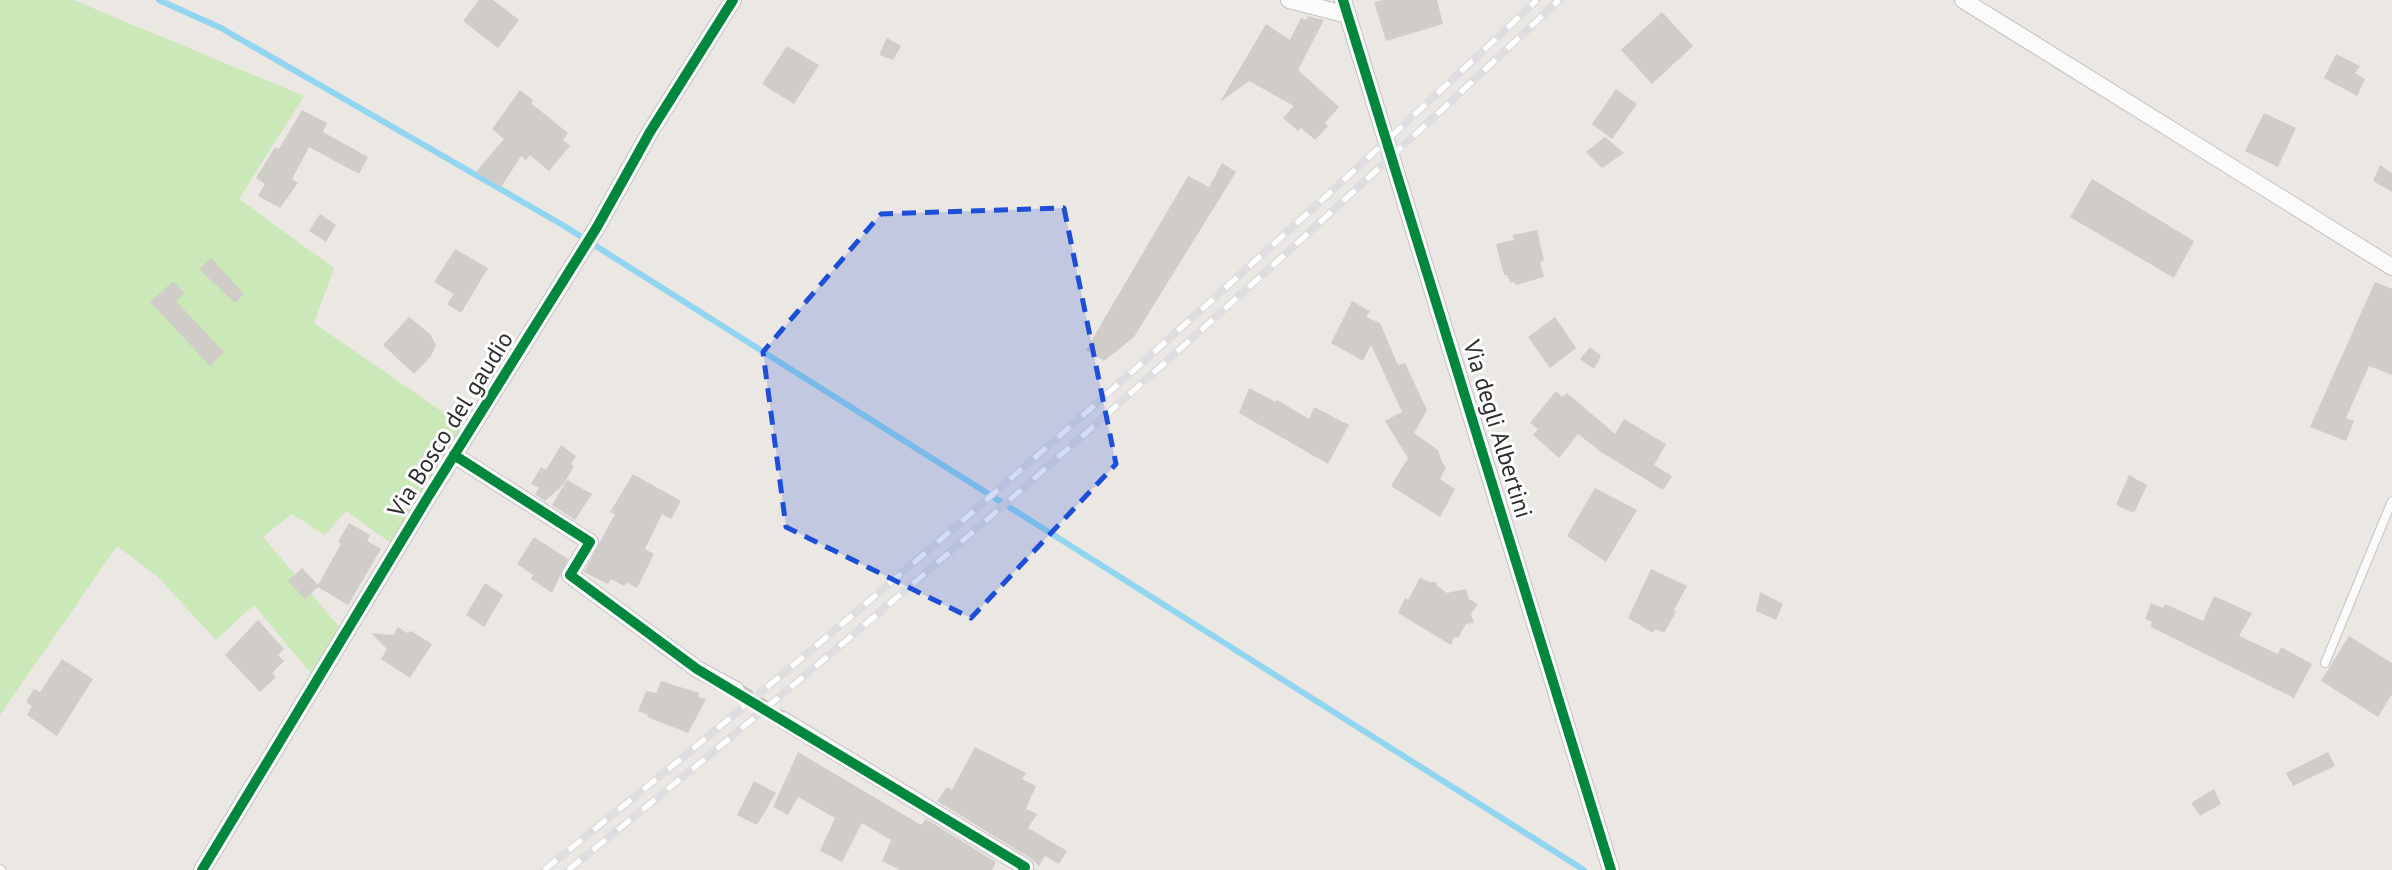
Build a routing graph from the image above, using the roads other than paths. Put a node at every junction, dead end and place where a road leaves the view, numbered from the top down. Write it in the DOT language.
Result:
graph roads {
  1 [pos="733,0"];
  2 [pos="1289,0"];
  3 [pos="1963,0"];
  4 [pos="1346,8"];
  5 [pos="2392,267"];
  6 [pos="454,455"];
  7 [pos="2392,501"];
  8 [pos="2325,663"];
  9 [pos="736,690"];
  10 [pos="783,720"];
  11 [pos="1613,868"];
  12 [pos="202,870"];
  13 [pos="1023,870"];
  1 -- 6 [label="street, Via Bosco del gaudio"];
  2 -- 4 [label="street"];
  3 -- 5 [label="street"];
  4 -- 11 [label="street, Via degli Albertini"];
  6 -- 9 [label="street"];
  6 -- 12 [label="street, Via Bosco del gaudio"];
  7 -- 8 [label="lane"];
  10 -- 13 [label="street"];
}
